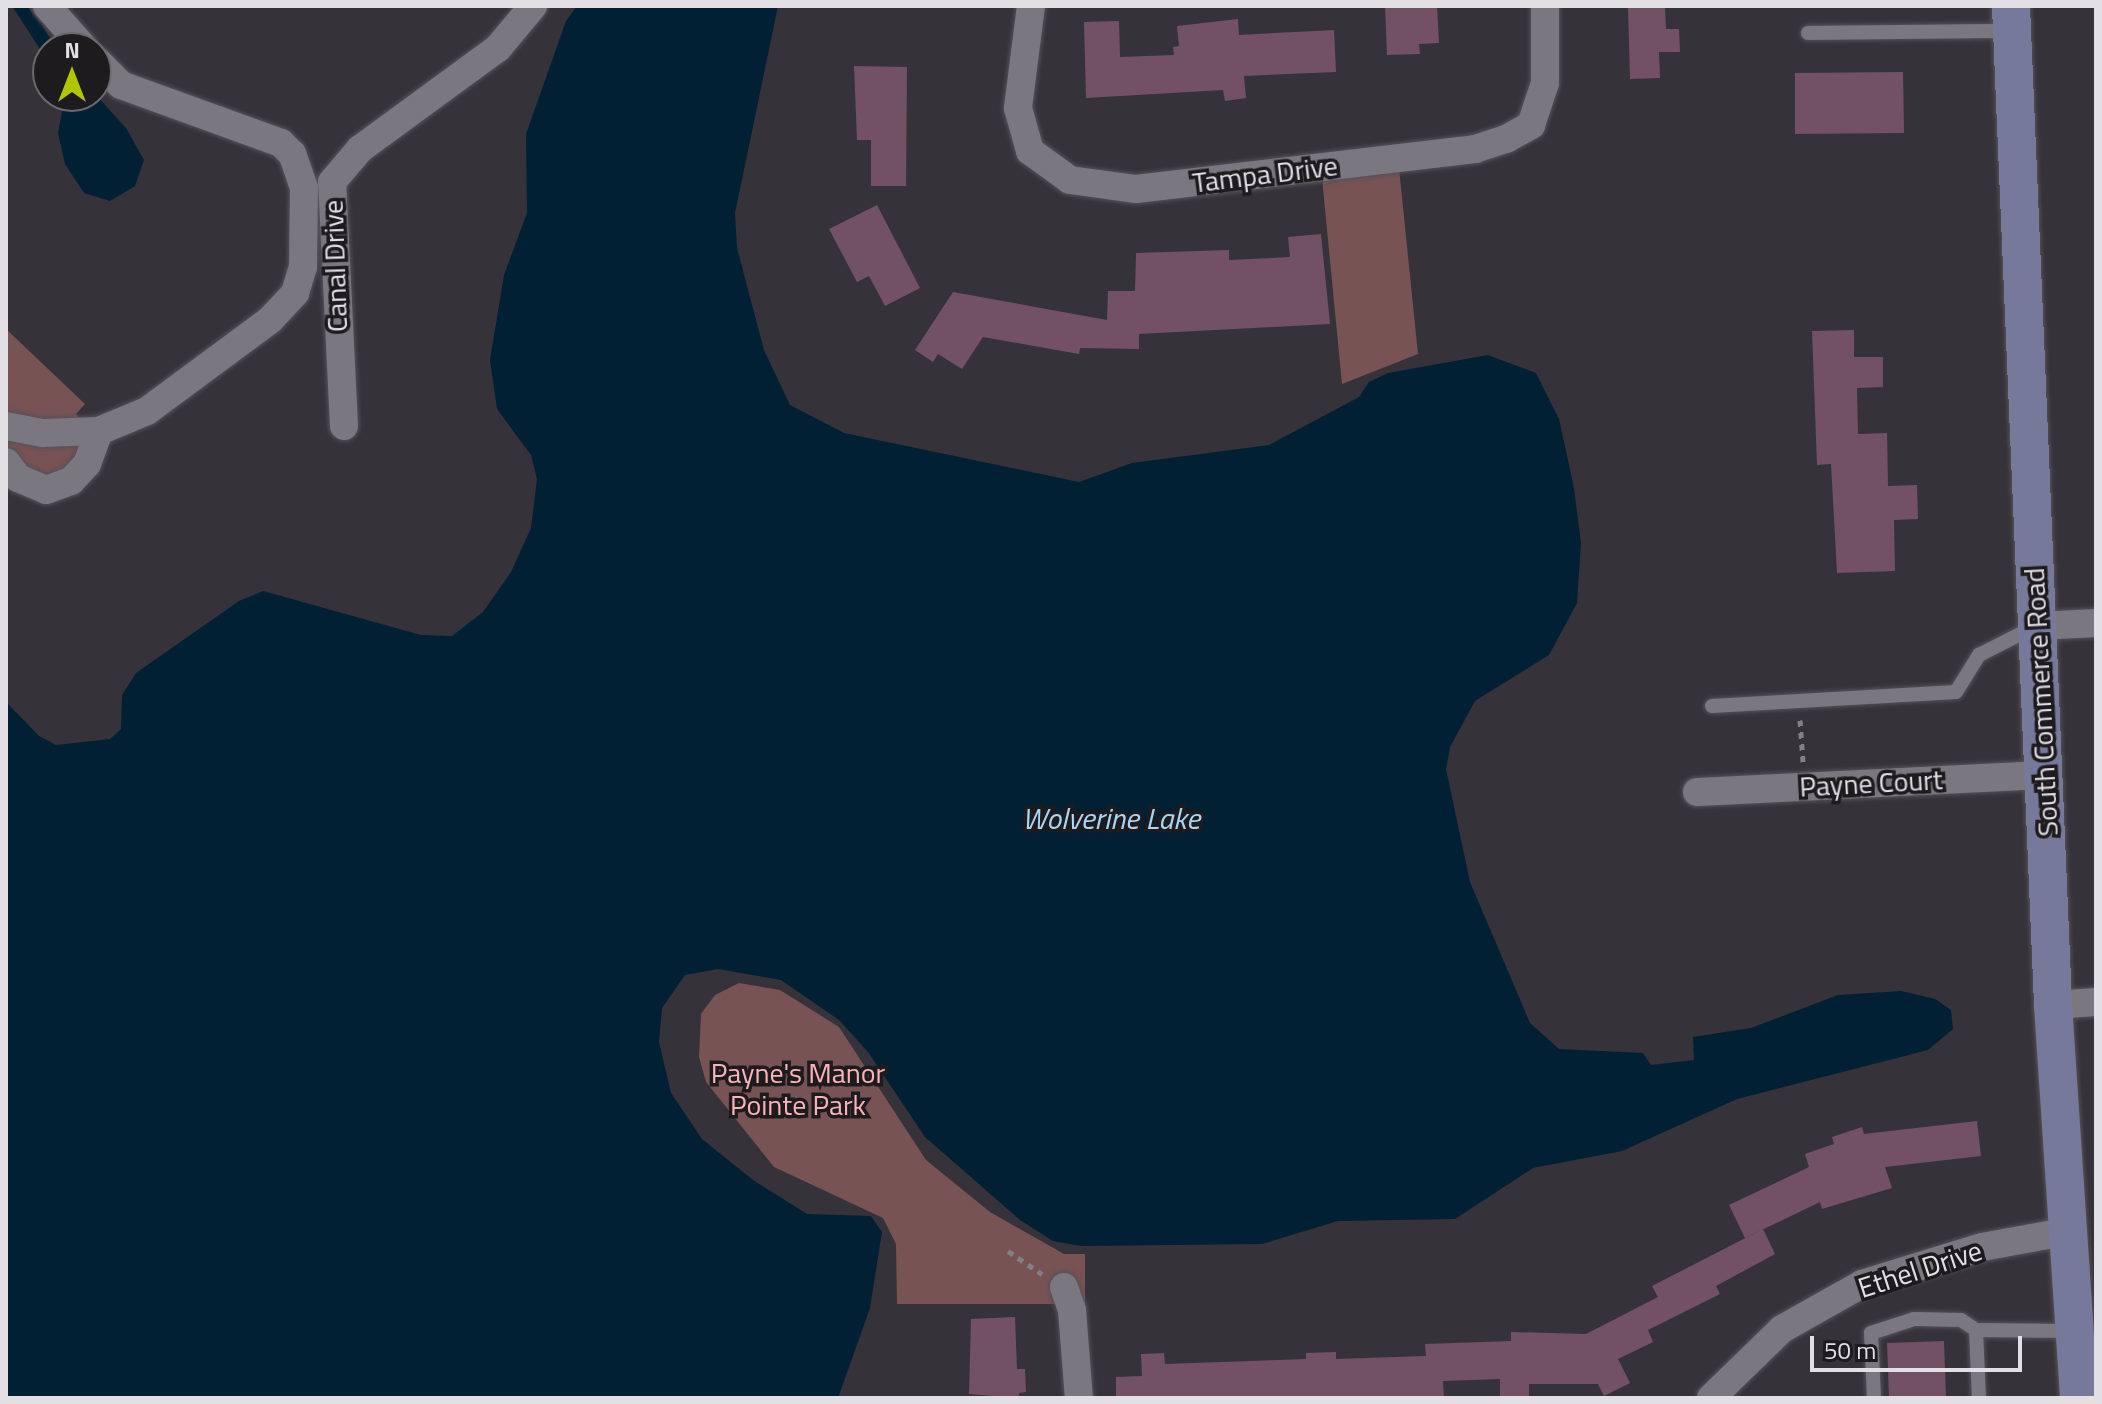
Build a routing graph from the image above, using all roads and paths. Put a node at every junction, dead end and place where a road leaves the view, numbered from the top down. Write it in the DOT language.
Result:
graph roads {
  1 [pos="47,6"];
  2 [pos="533,6"];
  3 [pos="1031,6"];
  4 [pos="1545,6"];
  5 [pos="2012,19"];
  6 [pos="70,32"];
  7 [pos="1808,33"];
  8 [pos="112,76"];
  9 [pos="320,230"];
  10 [pos="6,426"];
  11 [pos="344,426"];
  12 [pos="99,431"];
  13 [pos="6,462"];
  14 [pos="2096,623"];
  15 [pos="2037,626"];
  16 [pos="1799,701"];
  17 [pos="1712,706"];
  18 [pos="2045,775"];
  19 [pos="1804,787"];
  20 [pos="1697,792"];
  21 [pos="2096,1002"];
  22 [pos="2053,1005"];
  23 [pos="2070,1231"];
  24 [pos="1008,1251"];
  25 [pos="1064,1287"];
  26 [pos="1976,1330"];
  27 [pos="2076,1331"];
  28 [pos="1079,1398"];
  29 [pos="1711,1398"];
  30 [pos="1874,1398"];
  31 [pos="1979,1398"];
  32 [pos="2079,1398"];
  1 -- 6 [label="street"];
  2 -- 9 [label="street, Canal Drive"];
  3 -- 4 [label="street, Tampa Drive"];
  5 -- 7 [label="lane"];
  5 -- 15 [label="street, South Commerce Road"];
  8 -- 9 [label="street"];
  9 -- 11 [label="street, Canal Drive"];
  9 -- 12 [label="street"];
  10 -- 12 [label="street"];
  12 -- 13 [label="street"];
  14 -- 15 [label="street"];
  15 -- 16 [label="lane"];
  15 -- 18 [label="street, South Commerce Road"];
  16 -- 17 [label="lane"];
  16 -- 19 [label="path"];
  18 -- 19 [label="street, Payne Court"];
  18 -- 22 [label="street, South Commerce Road"];
  19 -- 20 [label="street, Payne Court"];
  21 -- 22 [label="street"];
  22 -- 23 [label="street, South Commerce Road"];
  23 -- 27 [label="street, South Commerce Road"];
  23 -- 29 [label="street, Ethel Drive"];
  24 -- 25 [label="path"];
  25 -- 28 [label="street"];
  26 -- 27 [label="lane"];
  26 -- 30 [label="lane"];
  26 -- 31 [label="lane"];
  27 -- 32 [label="street, South Commerce Road"];
}
